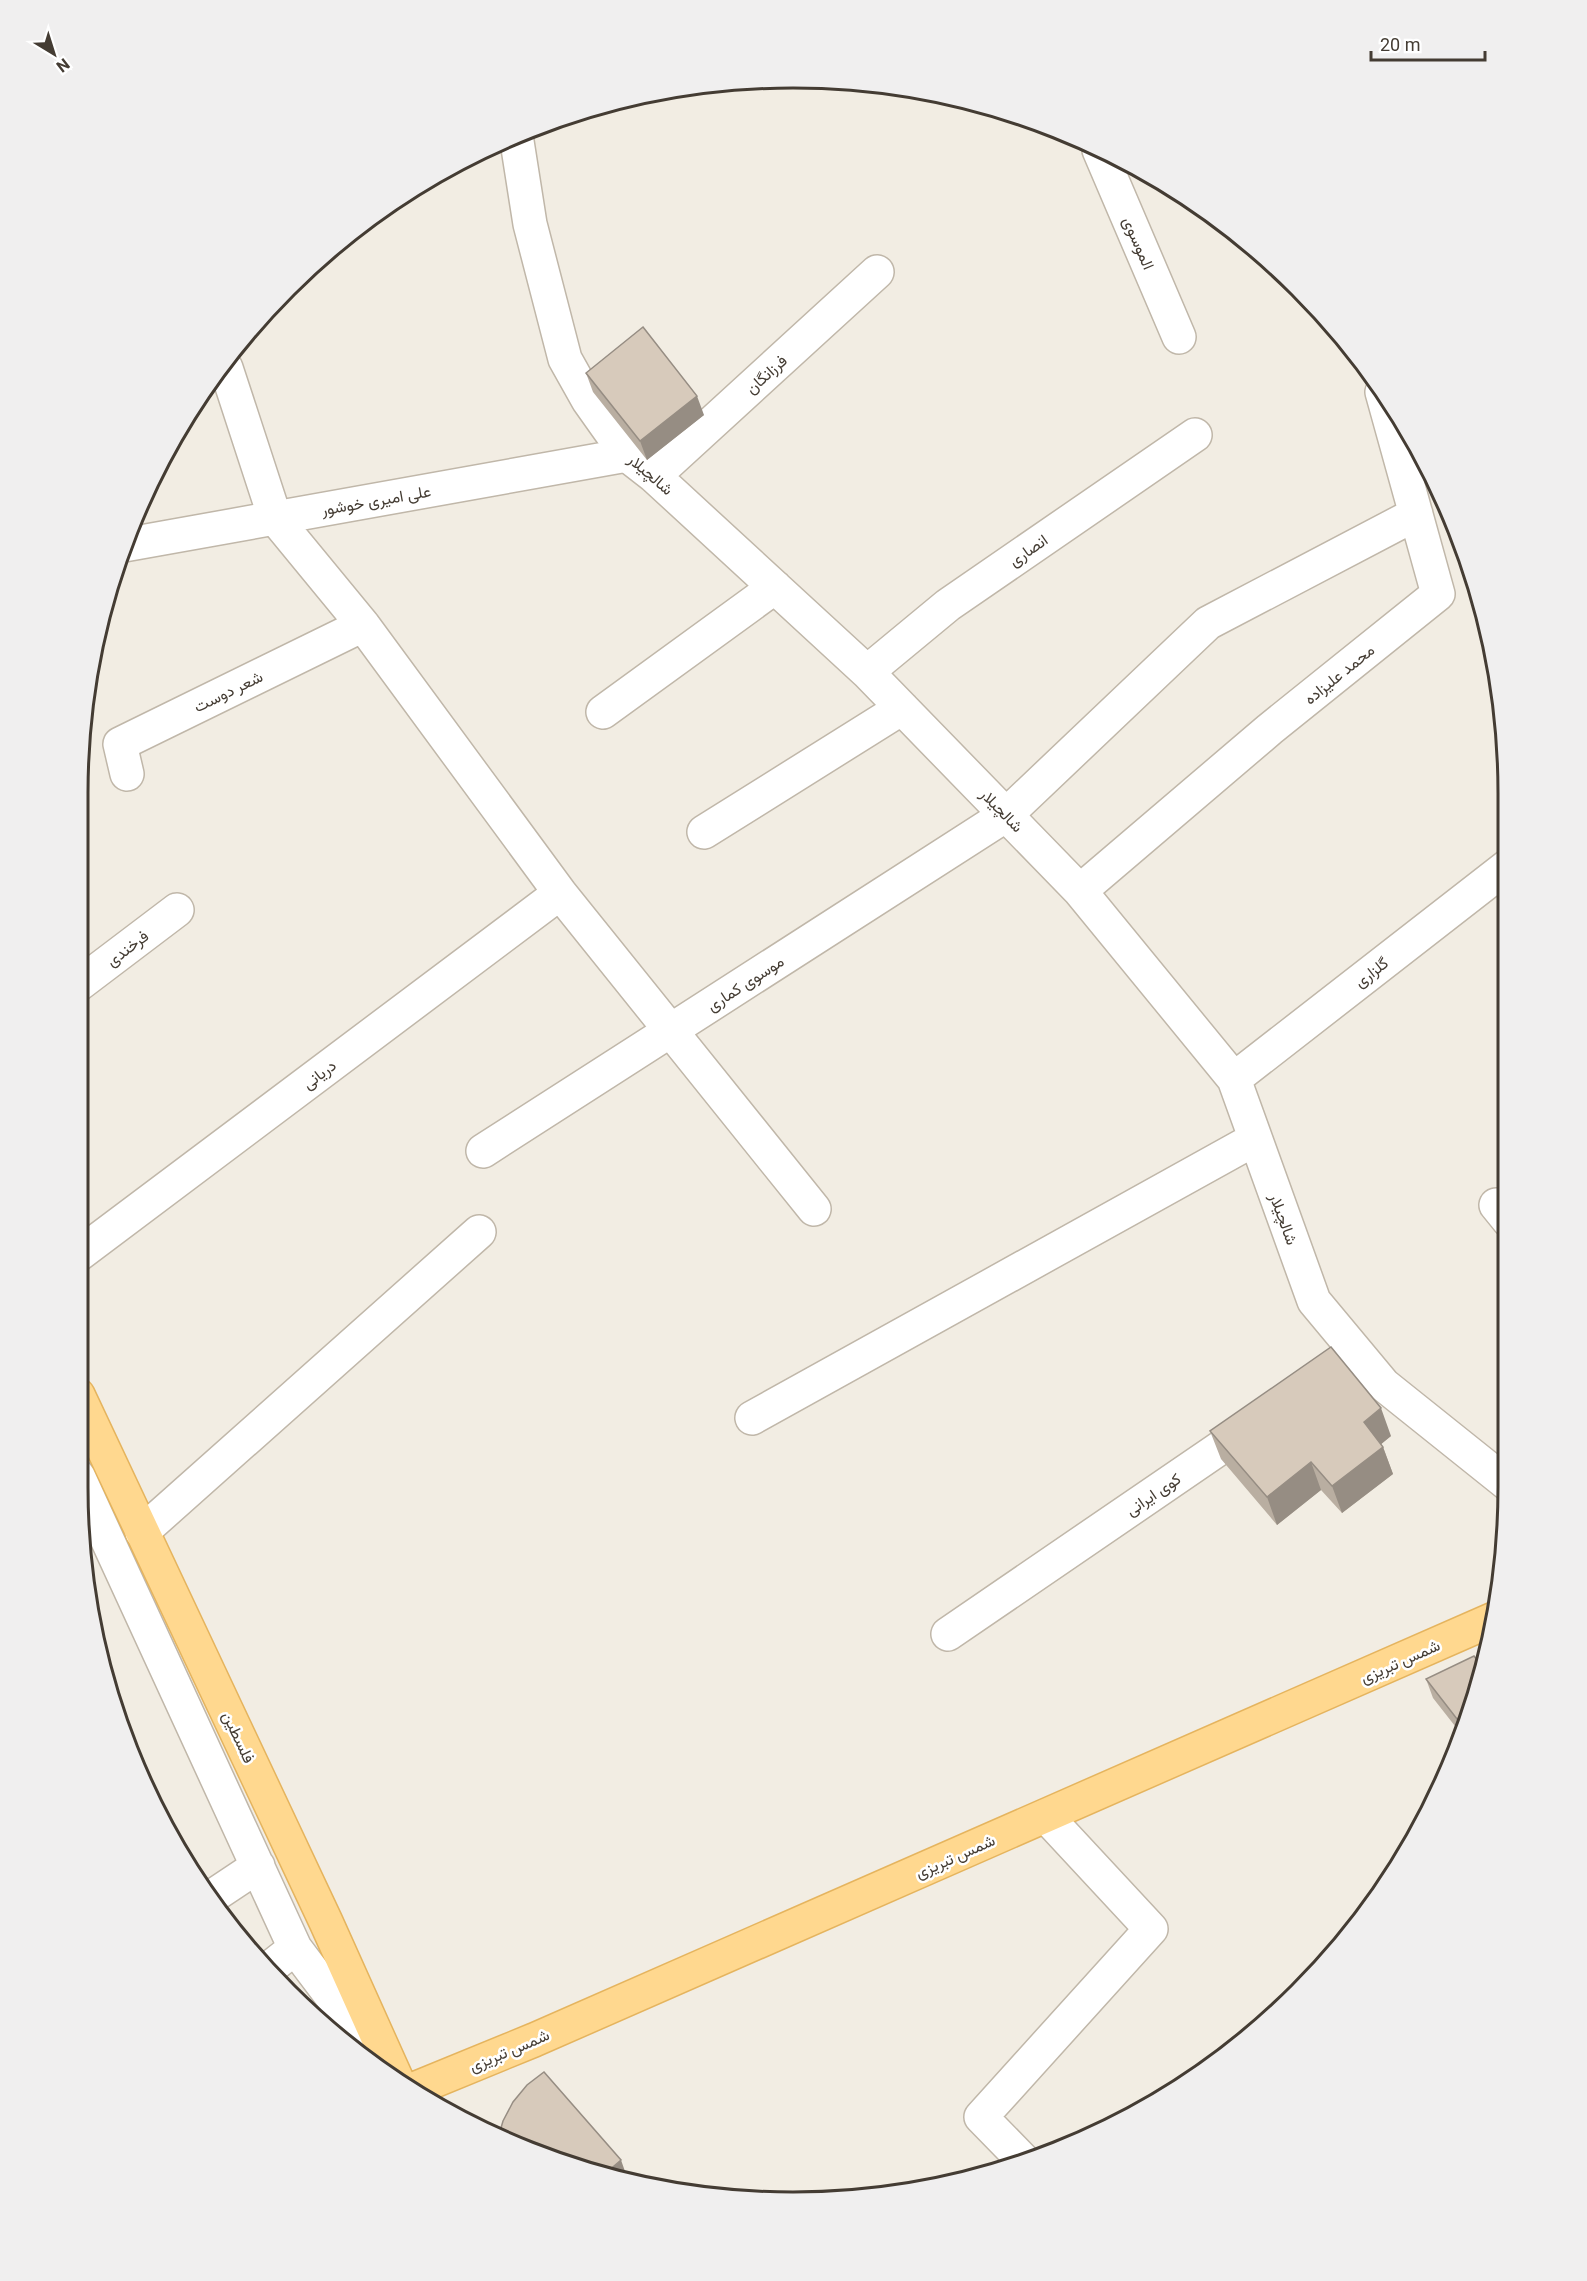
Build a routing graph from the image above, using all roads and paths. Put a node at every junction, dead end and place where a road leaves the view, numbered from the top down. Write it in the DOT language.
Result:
graph roads {
  1 [pos="518,145"];
  2 [pos="1103,160"];
  3 [pos="878,272"];
  4 [pos="1179,337"];
  5 [pos="228,373"];
  6 [pos="1389,416"];
  7 [pos="1195,435"];
  8 [pos="627,454"];
  9 [pos="654,476"];
  10 [pos="1416,514"];
  11 [pos="275,518"];
  12 [pos="135,544"];
  13 [pos="775,587"];
  14 [pos="363,625"];
  15 [pos="867,672"];
  16 [pos="902,708"];
  17 [pos="603,712"];
  18 [pos="127,774"];
  19 [pos="1006,815"];
  20 [pos="704,832"];
  21 [pos="1498,874"];
  22 [pos="1080,891"];
  23 [pos="560,892"];
  24 [pos="177,910"];
  25 [pos="88,977"];
  26 [pos="671,1030"];
  27 [pos="1234,1079"];
  28 [pos="1256,1139"];
  29 [pos="483,1151"];
  30 [pos="814,1209"];
  31 [pos="479,1232"];
  32 [pos="88,1247"];
  33 [pos="1358,1354"];
  34 [pos="1329,1374"];
  35 [pos="1280,1407"];
  36 [pos="88,1416"];
  37 [pos="752,1418"];
  38 [pos="1498,1475"];
  39 [pos="88,1499"];
  40 [pos="142,1532"];
  41 [pos="1485,1623"];
  42 [pos="948,1634"];
  43 [pos="1046,1815"];
  44 [pos="258,1866"];
  45 [pos="217,1893"];
  46 [pos="283,1958"];
  47 [pos="365,2048"];
  48 [pos="392,2067"];
  49 [pos="422,2086"];
  50 [pos="1019,2155"];
  1 -- 8 [label="street, شالچیلار"];
  2 -- 4 [label="street, الموسوی"];
  3 -- 9 [label="street, فرزانگان"];
  5 -- 11 [label="street"];
  6 -- 10 [label="street, محمد علیزاده"];
  7 -- 15 [label="street, انصاری"];
  8 -- 9 [label="street, شالچیلار"];
  8 -- 11 [label="street, علی امیری خوشور"];
  9 -- 13 [label="street, شالچیلار"];
  10 -- 19 [label="street, موسوی کماری"];
  10 -- 22 [label="street, محمد علیزاده"];
  11 -- 12 [label="street, علی امیری خوشور"];
  11 -- 14 [label="street"];
  13 -- 15 [label="street, شالچیلار"];
  13 -- 17 [label="street"];
  14 -- 18 [label="street, شعر دوست"];
  14 -- 23 [label="street"];
  15 -- 16 [label="street, شالچیلار"];
  16 -- 19 [label="street, شالچیلار"];
  16 -- 20 [label="street"];
  19 -- 22 [label="street, شالچیلار"];
  19 -- 26 [label="street, موسوی کماری"];
  21 -- 27 [label="street, گلزاری"];
  22 -- 27 [label="street, شالچیلار"];
  23 -- 26 [label="street"];
  23 -- 32 [label="street, دریانی"];
  24 -- 25 [label="street, فرخندی"];
  26 -- 29 [label="street, موسوی کماری"];
  26 -- 30 [label="street"];
  27 -- 28 [label="street, شالچیلار"];
  28 -- 33 [label="street, شالچیلار"];
  28 -- 37 [label="street"];
  31 -- 40 [label="street"];
  33 -- 34 [label="street"];
  33 -- 38 [label="street, شالچیلار"];
  35 -- 42 [label="street, کوی ایرانی"];
  36 -- 40 [label="main road, فلسطین"];
  39 -- 44 [label="street"];
  40 -- 48 [label="main road, فلسطین"];
  41 -- 43 [label="main road, شمس تبریزی"];
  43 -- 49 [label="main road, شمس تبریزی"];
  43 -- 50 [label="street"];
  44 -- 45 [label="street"];
  44 -- 46 [label="street"];
  46 -- 47 [label="street"];
}
